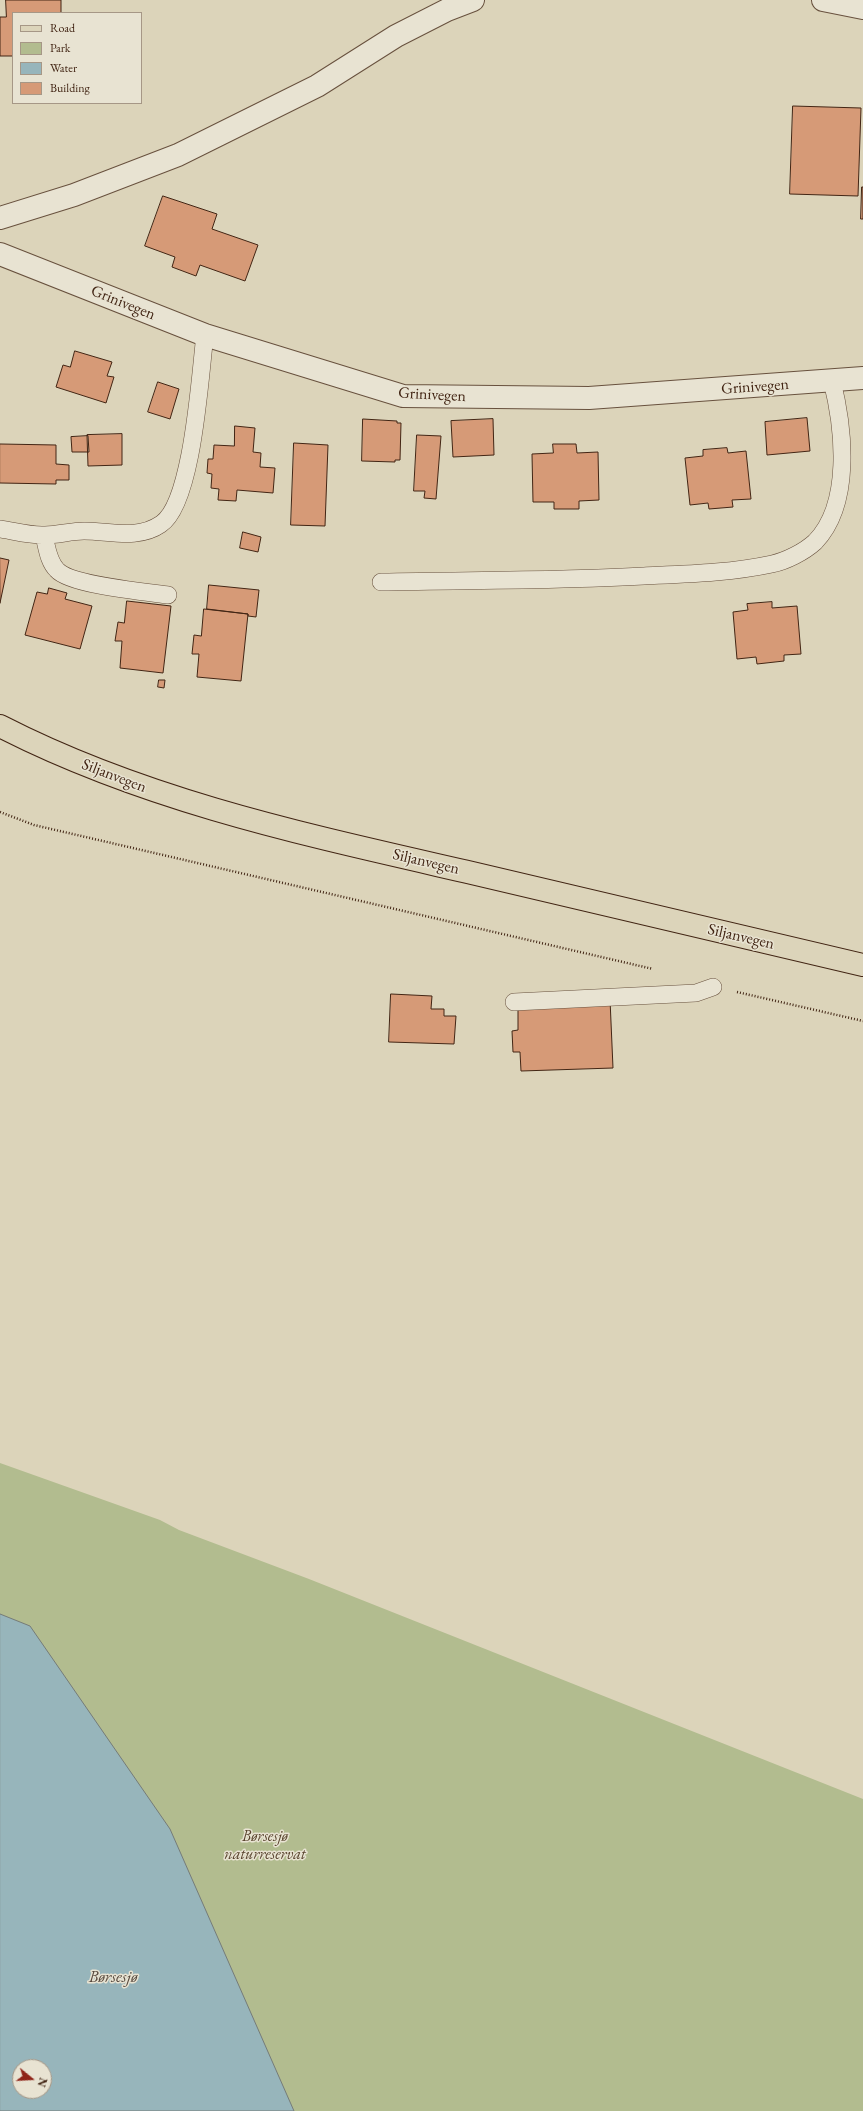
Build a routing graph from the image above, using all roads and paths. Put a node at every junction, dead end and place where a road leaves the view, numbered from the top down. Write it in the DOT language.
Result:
graph roads {
  1 [pos="473,0"];
  2 [pos="824,0"];
  3 [pos="862,11"];
  4 [pos="0,218"];
  5 [pos="0,254"];
  6 [pos="204,335"];
  7 [pos="863,378"];
  8 [pos="832,381"];
  9 [pos="0,529"];
  10 [pos="44,536"];
  11 [pos="381,582"];
  12 [pos="168,595"];
  13 [pos="0,726"];
  14 [pos="0,812"];
  15 [pos="863,966"];
  16 [pos="654,969"];
  17 [pos="713,987"];
  18 [pos="514,1002"];
  19 [pos="863,1021"];
  1 -- 4 [label="street"];
  2 -- 3 [label="street"];
  5 -- 6 [label="street, Grinivegen"];
  6 -- 8 [label="street, Grinivegen"];
  6 -- 10 [label="lane"];
  7 -- 8 [label="street, Grinivegen"];
  8 -- 11 [label="lane"];
  9 -- 10 [label="lane"];
  10 -- 12 [label="lane"];
  13 -- 15 [label="main road, Siljanvegen"];
  14 -- 16 [label="path"];
  17 -- 18 [label="lane"];
  17 -- 19 [label="path"];
}
